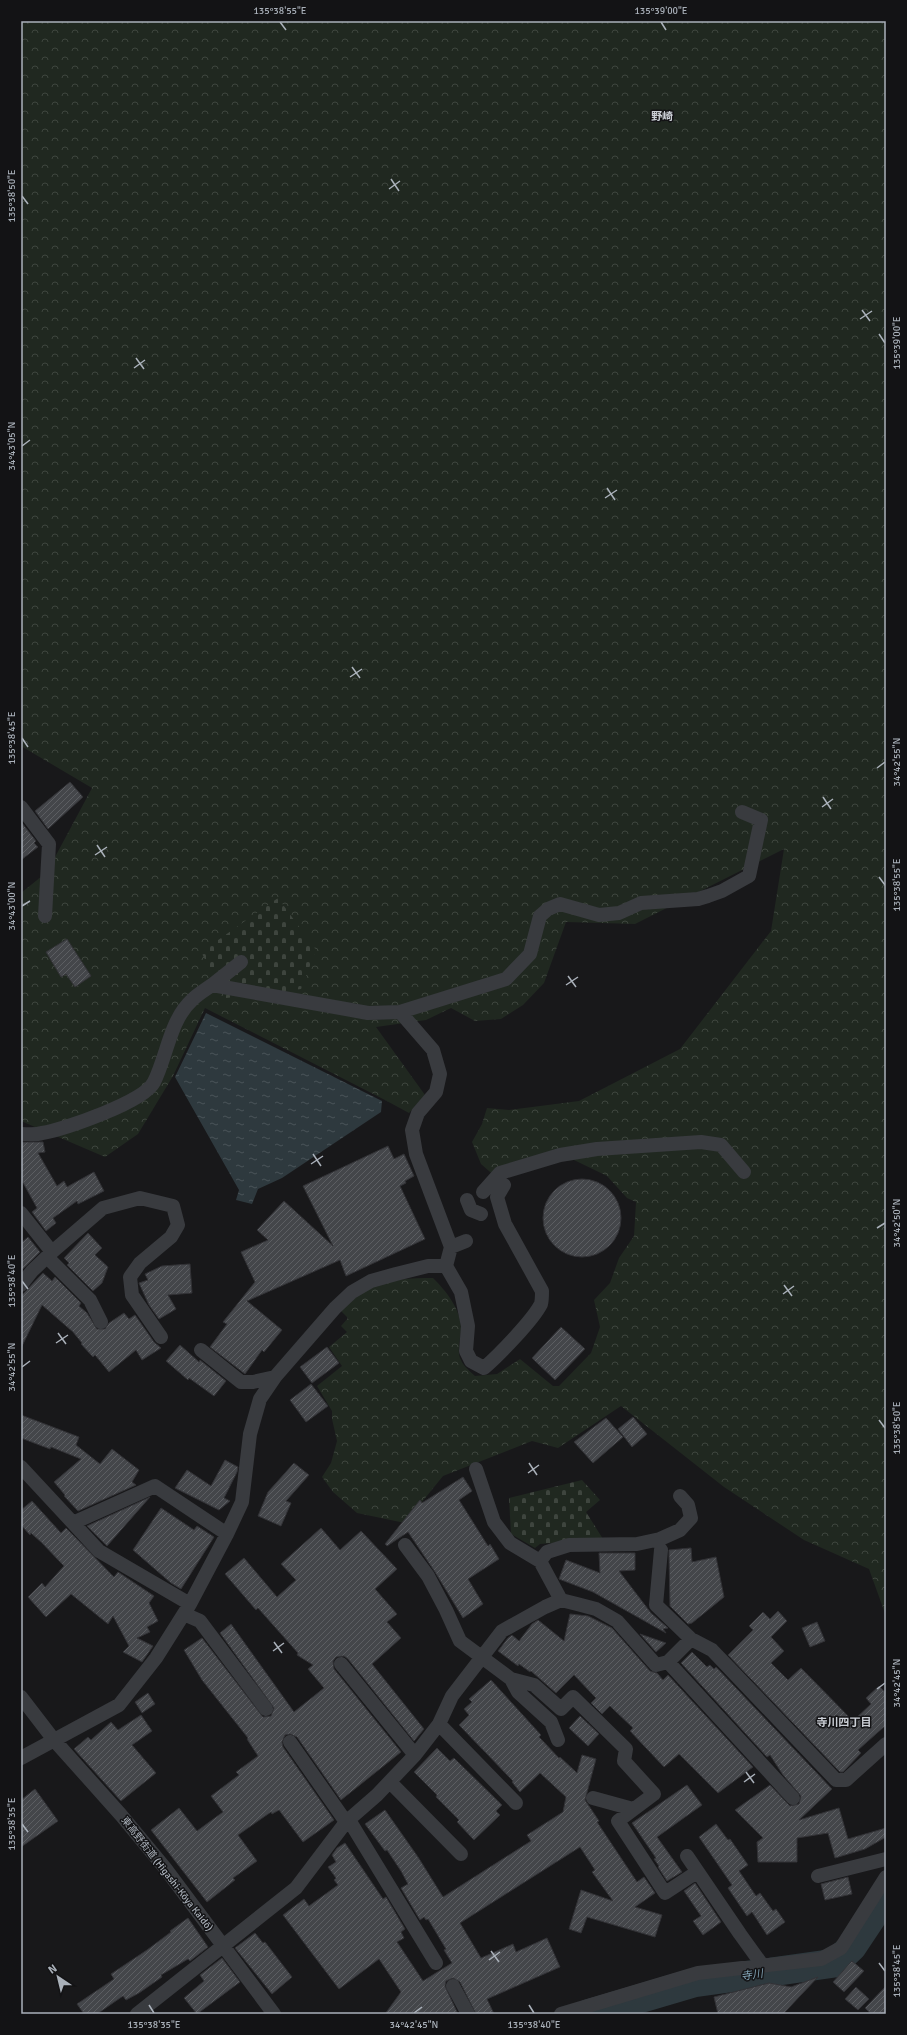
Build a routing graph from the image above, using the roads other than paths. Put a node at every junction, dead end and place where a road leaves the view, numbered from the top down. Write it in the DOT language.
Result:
graph roads {
  1 [pos="21,807"];
  2 [pos="742,812"];
  3 [pos="45,916"];
  4 [pos="242,962"];
  5 [pos="212,985"];
  6 [pos="400,1012"];
  7 [pos="21,1134"];
  8 [pos="744,1172"];
  9 [pos="504,1185"];
  10 [pos="483,1192"];
  11 [pos="467,1200"];
  12 [pos="21,1213"];
  13 [pos="481,1214"];
  14 [pos="466,1241"];
  15 [pos="451,1247"];
  16 [pos="49,1254"];
  17 [pos="446,1266"];
  18 [pos="21,1285"];
  19 [pos="101,1322"];
  20 [pos="161,1337"];
  21 [pos="201,1350"];
  22 [pos="275,1377"];
  23 [pos="21,1466"];
  24 [pos="476,1469"];
  25 [pos="680,1496"];
  26 [pos="73,1523"];
  27 [pos="227,1534"];
  28 [pos="405,1546"];
  29 [pos="661,1550"];
  30 [pos="540,1561"];
  31 [pos="561,1600"];
  32 [pos="187,1609"];
  33 [pos="691,1639"];
  34 [pos="482,1657"];
  35 [pos="668,1662"];
  36 [pos="340,1664"];
  37 [pos="511,1679"];
  38 [pos="21,1697"];
  39 [pos="266,1709"];
  40 [pos="439,1724"];
  41 [pos="54,1740"];
  42 [pos="558,1740"];
  43 [pos="290,1742"];
  44 [pos="886,1744"];
  45 [pos="415,1755"];
  46 [pos="21,1758"];
  47 [pos="390,1782"];
  48 [pos="593,1798"];
  49 [pos="794,1798"];
  50 [pos="516,1803"];
  51 [pos="633,1809"];
  52 [pos="347,1821"];
  53 [pos="462,1854"];
  54 [pos="686,1856"];
  55 [pos="886,1859"];
  56 [pos="697,1872"];
  57 [pos="818,1876"];
  58 [pos="886,1877"];
  59 [pos="223,1946"];
  60 [pos="436,1963"];
  61 [pos="764,1966"];
  62 [pos="453,1986"];
  63 [pos="137,2014"];
  64 [pos="274,2014"];
  65 [pos="468,2014"];
  66 [pos="561,2014"];
  1 -- 3 [label="street"];
  2 -- 6 [label="street"];
  4 -- 5 [label="street"];
  5 -- 6 [label="street"];
  5 -- 7 [label="street"];
  6 -- 15 [label="street"];
  8 -- 10 [label="street"];
  9 -- 17 [label="street"];
  11 -- 13 [label="street"];
  12 -- 16 [label="street"];
  14 -- 15 [label="street"];
  15 -- 17 [label="street"];
  16 -- 18 [label="street"];
  16 -- 19 [label="street"];
  16 -- 20 [label="street"];
  17 -- 22 [label="street"];
  21 -- 22 [label="street"];
  22 -- 27 [label="street"];
  23 -- 26 [label="street"];
  24 -- 30 [label="street"];
  25 -- 30 [label="street"];
  26 -- 27 [label="street"];
  26 -- 32 [label="street"];
  27 -- 32 [label="street"];
  28 -- 34 [label="street"];
  29 -- 33 [label="street"];
  30 -- 31 [label="street"];
  31 -- 34 [label="street"];
  31 -- 35 [label="street"];
  32 -- 39 [label="street"];
  32 -- 41 [label="street"];
  33 -- 35 [label="street"];
  33 -- 44 [label="street"];
  34 -- 37 [label="street"];
  34 -- 40 [label="street"];
  35 -- 49 [label="street"];
  36 -- 45 [label="street"];
  37 -- 42 [label="street"];
  37 -- 51 [label="street"];
  38 -- 41 [label="street, 東高野街道 (Higashi-Kōya Kaidō)"];
  40 -- 45 [label="street"];
  40 -- 50 [label="street"];
  41 -- 46 [label="street"];
  41 -- 59 [label="street, 東高野街道 (Higashi-Kōya Kaidō)"];
  43 -- 52 [label="street"];
  45 -- 47 [label="street"];
  47 -- 52 [label="street"];
  47 -- 53 [label="street"];
  48 -- 51 [label="street"];
  51 -- 56 [label="street"];
  52 -- 59 [label="street"];
  52 -- 60 [label="street"];
  54 -- 56 [label="street"];
  55 -- 57 [label="street"];
  56 -- 61 [label="street"];
  58 -- 61 [label="street"];
  59 -- 63 [label="street"];
  59 -- 64 [label="street, 東高野街道 (Higashi-Kōya Kaidō)"];
  61 -- 66 [label="street"];
  62 -- 65 [label="street"];
}
